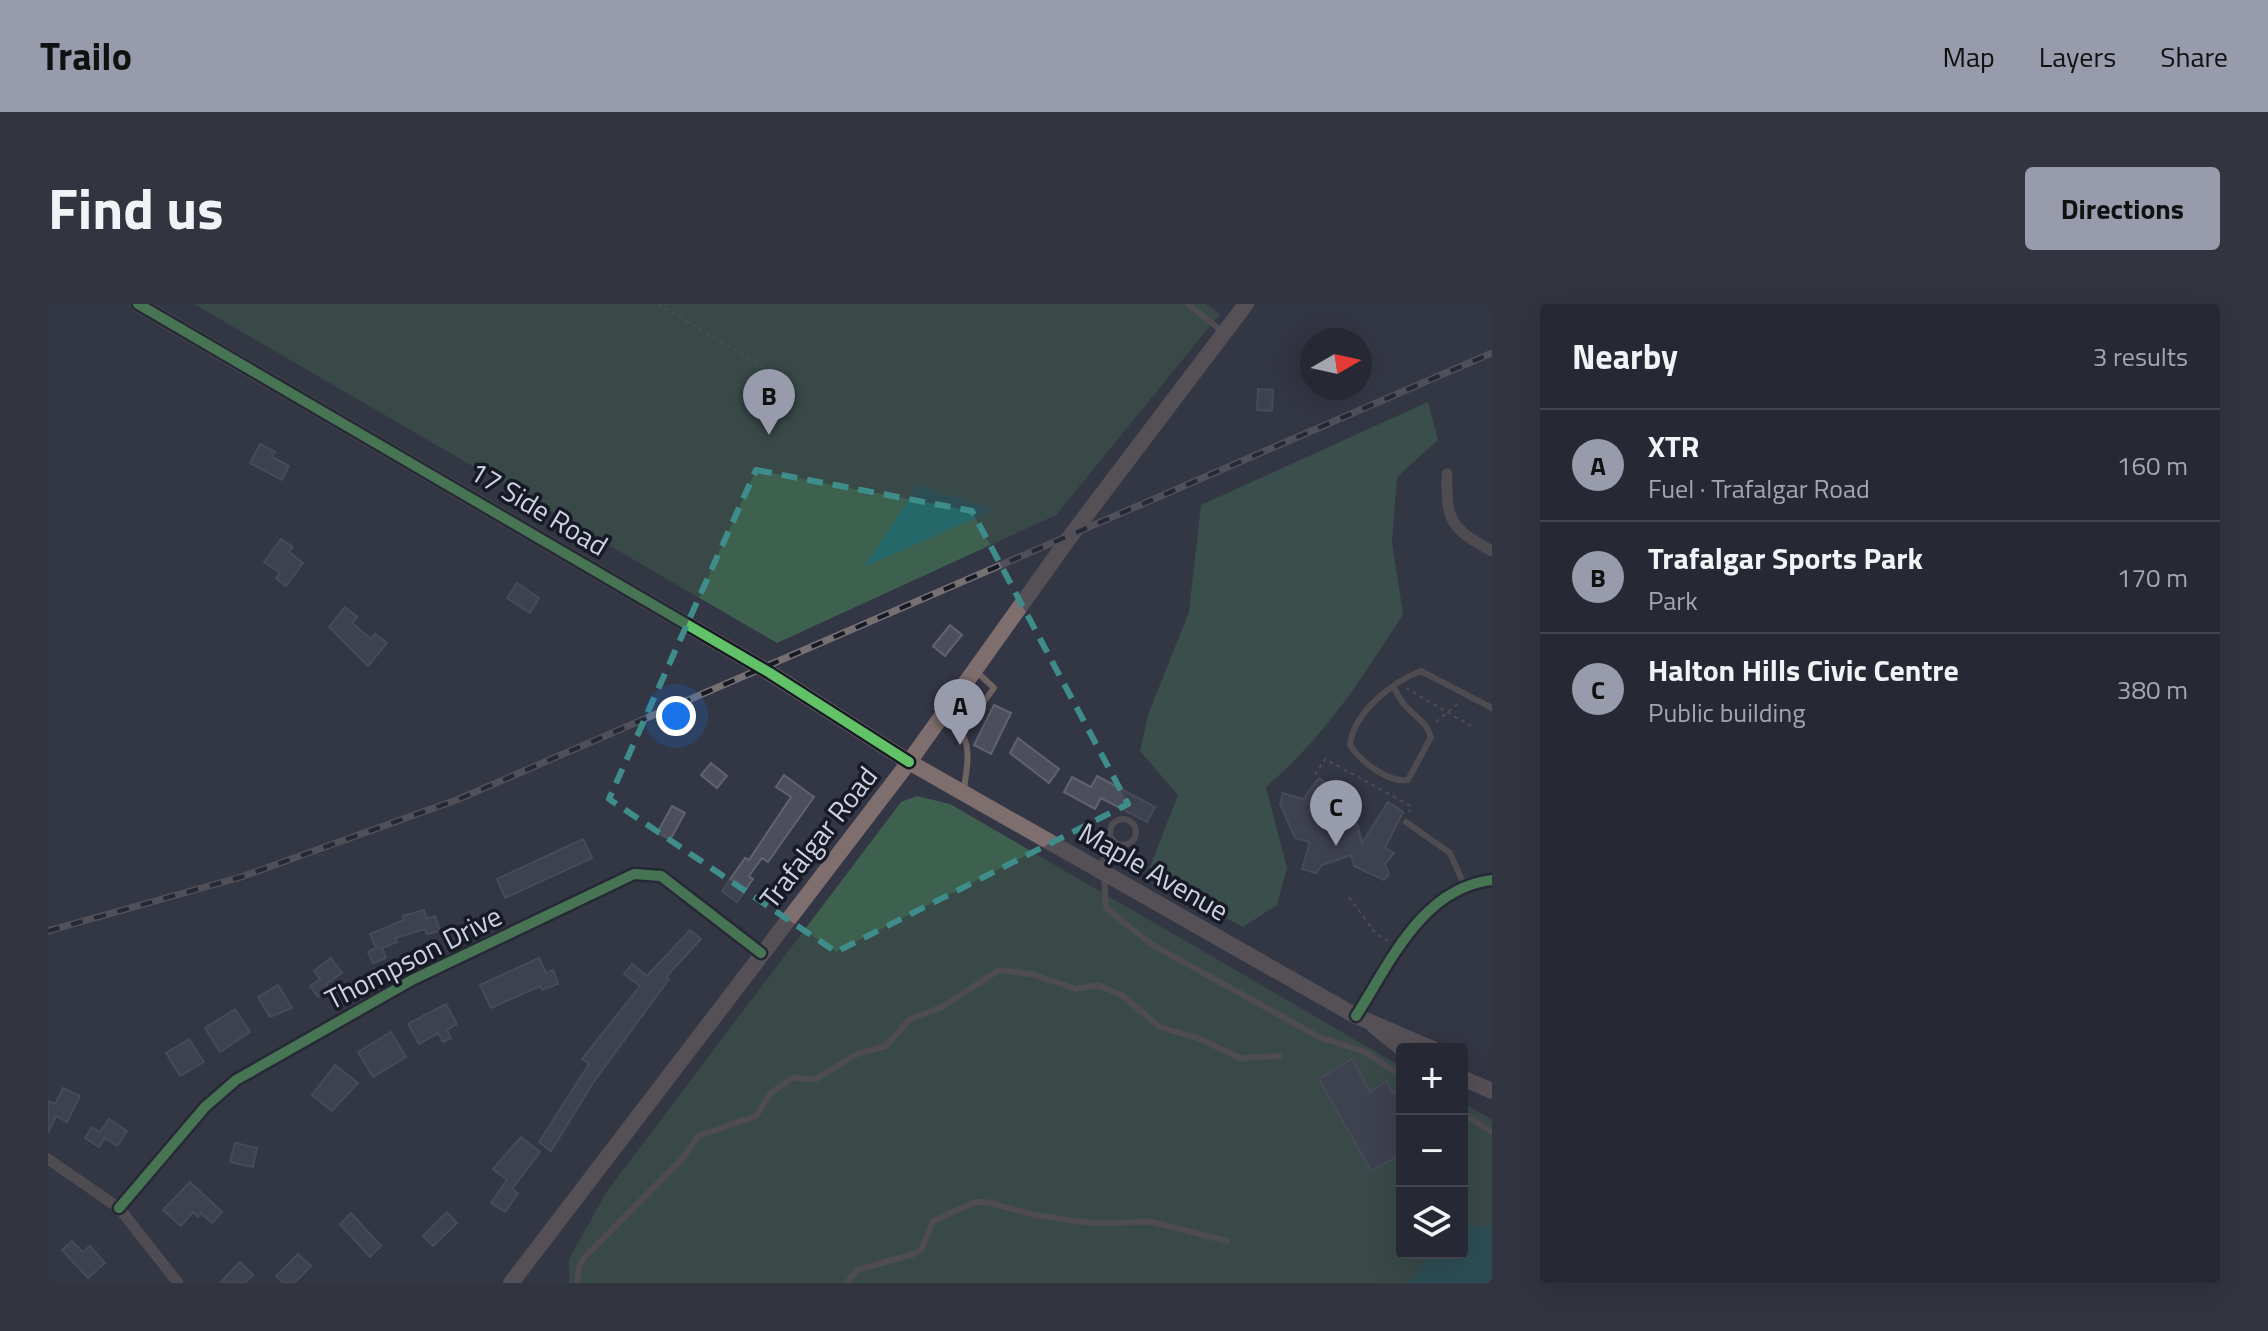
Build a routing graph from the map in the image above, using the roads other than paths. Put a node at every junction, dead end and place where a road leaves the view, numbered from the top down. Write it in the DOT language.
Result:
graph roads {
  1 [pos="1188,304"];
  2 [pos="1246,304"];
  3 [pos="143,305"];
  4 [pos="1224,333"];
  5 [pos="1447,474"];
  6 [pos="1492,551"];
  7 [pos="975,670"];
  8 [pos="1396,685"];
  9 [pos="1492,708"];
  10 [pos="944,712"];
  11 [pos="963,730"];
  12 [pos="909,762"];
  13 [pos="963,793"];
  14 [pos="1406,822"];
  15 [pos="1115,842"];
  16 [pos="1101,871"];
  17 [pos="1492,880"];
  18 [pos="1465,887"];
  19 [pos="761,953"];
  20 [pos="1356,1016"];
  21 [pos="1373,1024"];
  22 [pos="1396,1043"];
  23 [pos="1421,1043"];
  24 [pos="1279,1056"];
  25 [pos="1396,1072"];
  26 [pos="1465,1115"];
  27 [pos="1492,1132"];
  28 [pos="48,1159"];
  29 [pos="119,1208"];
  30 [pos="1227,1241"];
  31 [pos="178,1283"];
  32 [pos="511,1283"];
  33 [pos="577,1283"];
  34 [pos="847,1283"];
  1 -- 4 [label="lane"];
  2 -- 4 [label="main road, Trafalgar Road"];
  3 -- 12 [label="main road, 17 Side Road"];
  4 -- 7 [label="main road, Trafalgar Road"];
  5 -- 6 [label="street"];
  7 -- 10 [label="main road, Trafalgar Road"];
  7 -- 11 [label="lane"];
  8 -- 8 [label="lane"];
  8 -- 9 [label="lane"];
  10 -- 11 [label="lane"];
  10 -- 12 [label="main road, Trafalgar Road"];
  11 -- 13 [label="lane"];
  12 -- 13 [label="main road, Maple Avenue"];
  12 -- 19 [label="main road, Trafalgar Road"];
  13 -- 16 [label="main road, Maple Avenue"];
  14 -- 18 [label="lane"];
  15 -- 15 [label="lane"];
  15 -- 16 [label="lane"];
  16 -- 20 [label="main road, Maple Avenue"];
  16 -- 25 [label="lane"];
  17 -- 18 [label="street"];
  18 -- 20 [label="street"];
  19 -- 29 [label="street, Thompson Drive"];
  19 -- 32 [label="main road, Trafalgar Road"];
  20 -- 21 [label="main road, Maple Avenue"];
  21 -- 22 [label="main road, Maple Avenue"];
  21 -- 23 [label="main road, Maple Avenue"];
  24 -- 33 [label="lane"];
  26 -- 27 [label="lane"];
  28 -- 29 [label="street"];
  29 -- 31 [label="street"];
  30 -- 34 [label="lane"];
}
